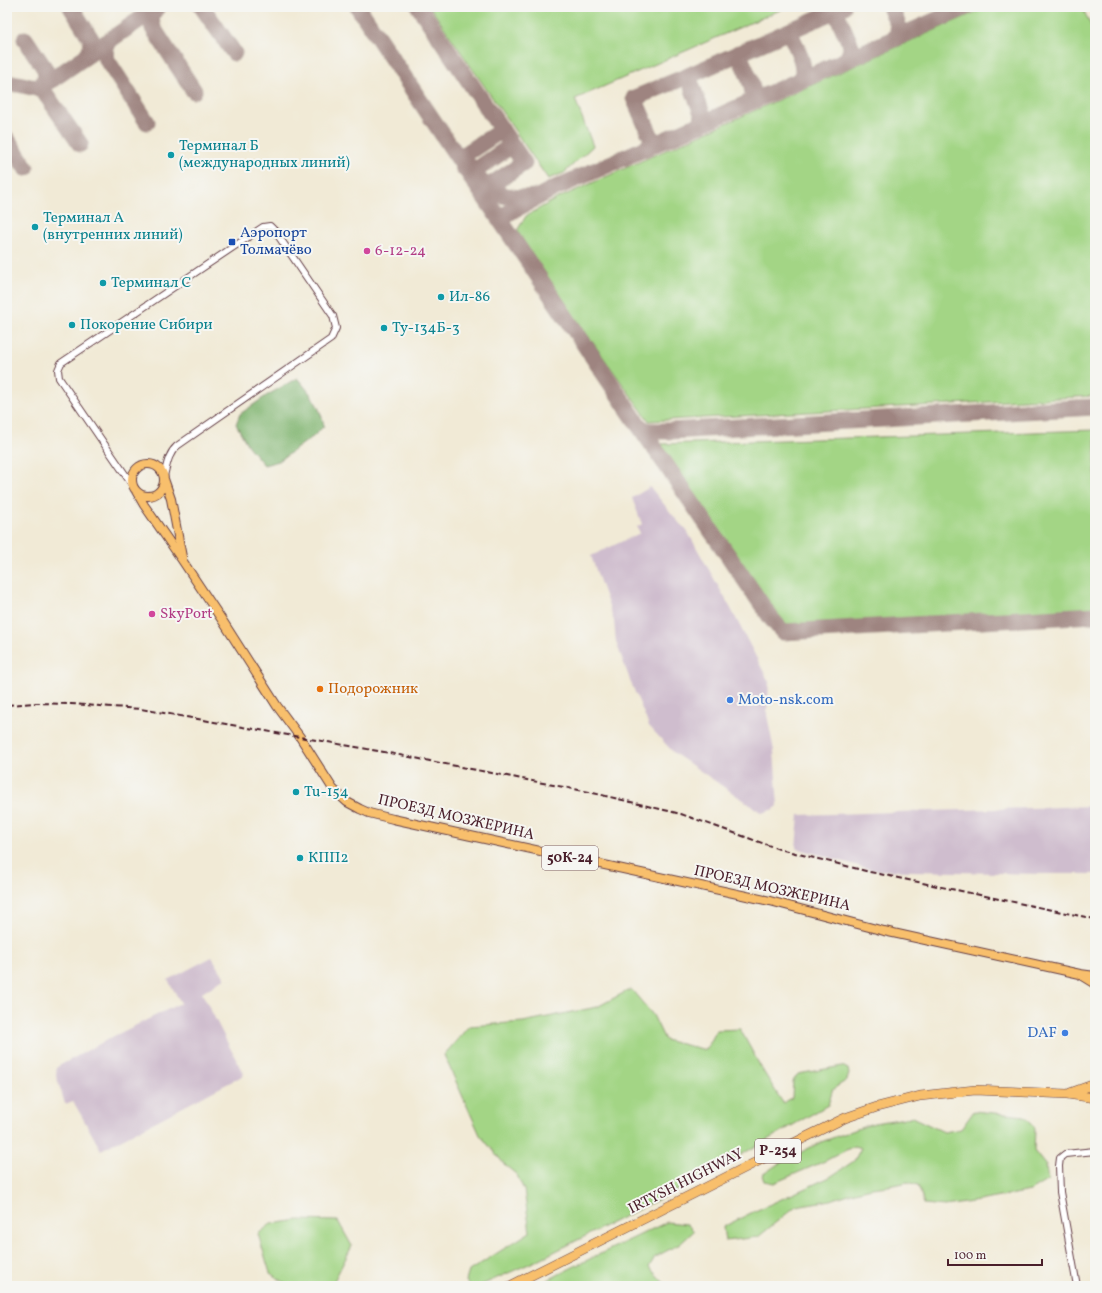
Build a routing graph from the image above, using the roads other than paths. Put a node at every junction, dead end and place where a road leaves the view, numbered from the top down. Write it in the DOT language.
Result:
graph roads {
  1 [pos="164,476"];
  2 [pos="134,489"];
  3 [pos="182,560"];
  4 [pos="1080,974"];
  5 [pos="1095,976"];
  6 [pos="1095,984"];
  7 [pos="1095,1084"];
  8 [pos="1067,1094"];
  9 [pos="1095,1098"];
  10 [pos="1095,1152"];
  11 [pos="510,1286"];
  12 [pos="1076,1286"];
  1 -- 2 [label="main road"];
  1 -- 2 [label="main road"];
  1 -- 2 [label="street"];
  1 -- 3 [label="main road, ПРОЕЗД МОЗЖЕРИНА"];
  2 -- 3 [label="main road, ПРОЕЗД МОЗЖЕРИНА"];
  3 -- 4 [label="main road, ПРОЕЗД МОЗЖЕРИНА / 50К-24"];
  4 -- 5 [label="main road, ПРОЕЗД МОЗЖЕРИНА / 50К-24"];
  4 -- 6 [label="main road, ПРОЕЗД МОЗЖЕРИНА / 50К-24"];
  7 -- 8 [label="highway"];
  8 -- 9 [label="highway, IRTYSH HIGHWAY"];
  8 -- 11 [label="highway, IRTYSH HIGHWAY / Р-254"];
  10 -- 12 [label="street"];
}
